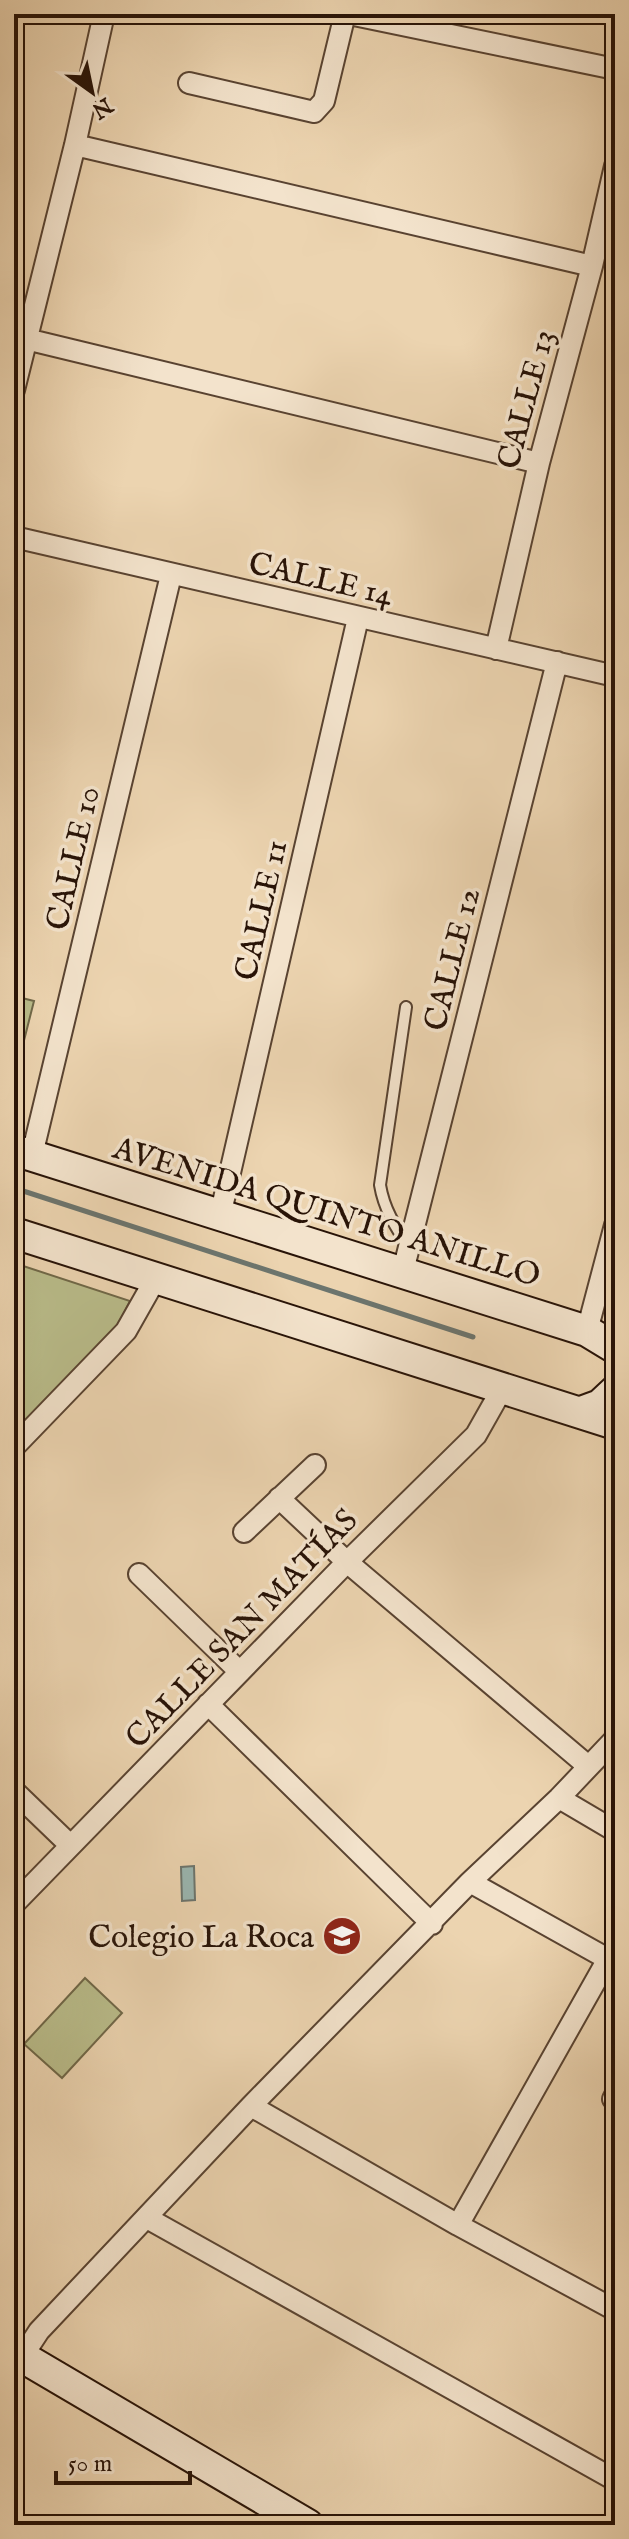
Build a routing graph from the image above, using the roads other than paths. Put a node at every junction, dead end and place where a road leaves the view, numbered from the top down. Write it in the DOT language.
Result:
graph roads {
  1 [pos="104,14"];
  2 [pos="347,14"];
  3 [pos="615,69"];
  4 [pos="189,83"];
  5 [pos="75,145"];
  6 [pos="615,166"];
  7 [pos="592,266"];
  8 [pos="26,339"];
  9 [pos="14,390"];
  10 [pos="539,463"];
  11 [pos="14,537"];
  12 [pos="171,575"];
  13 [pos="358,618"];
  14 [pos="496,649"];
  15 [pos="557,662"];
  16 [pos="615,676"];
  17 [pos="406,1007"];
  18 [pos="23,1152"];
  19 [pos="220,1216"];
  20 [pos="615,1225"];
  21 [pos="14,1233"];
  22 [pos="406,1259"];
  23 [pos="156,1278"];
  24 [pos="587,1331"];
  25 [pos="615,1348"];
  26 [pos="502,1389"];
  27 [pos="615,1391"];
  28 [pos="581,1412"];
  29 [pos="615,1424"];
  30 [pos="14,1447"];
  31 [pos="315,1465"];
  32 [pos="279,1498"];
  33 [pos="244,1532"];
  34 [pos="347,1562"];
  35 [pos="139,1574"];
  36 [pos="240,1672"];
  37 [pos="208,1704"];
  38 [pos="615,1739"];
  39 [pos="588,1766"];
  40 [pos="14,1791"];
  41 [pos="559,1798"];
  42 [pos="615,1831"];
  43 [pos="70,1845"];
  44 [pos="470,1882"];
  45 [pos="14,1904"];
  46 [pos="432,1924"];
  47 [pos="612,1961"];
  48 [pos="251,2106"];
  49 [pos="147,2218"];
  50 [pos="458,2225"];
  51 [pos="615,2310"];
  52 [pos="16,2359"];
  53 [pos="615,2480"];
  54 [pos="308,2525"];
  1 -- 5 [label="street"];
  2 -- 3 [label="street"];
  2 -- 4 [label="street"];
  5 -- 7 [label="street"];
  5 -- 8 [label="street"];
  6 -- 7 [label="street, CALLE 13"];
  7 -- 10 [label="street, CALLE 13"];
  8 -- 9 [label="street"];
  8 -- 10 [label="street"];
  10 -- 14 [label="street, CALLE 13"];
  11 -- 12 [label="street, CALLE 14"];
  12 -- 13 [label="street, CALLE 14"];
  12 -- 18 [label="street, CALLE 10"];
  13 -- 14 [label="street, CALLE 14"];
  13 -- 19 [label="street, CALLE 11"];
  14 -- 15 [label="street, CALLE 14"];
  15 -- 16 [label="street, CALLE 14"];
  15 -- 22 [label="street, CALLE 12"];
  17 -- 22 [label="lane"];
  18 -- 19 [label="main road, AVENIDA QUINTO ANILLO"];
  19 -- 22 [label="main road, AVENIDA QUINTO ANILLO"];
  20 -- 24 [label="street"];
  21 -- 23 [label="main road"];
  22 -- 24 [label="main road, AVENIDA QUINTO ANILLO"];
  23 -- 26 [label="main road"];
  23 -- 30 [label="street"];
  24 -- 25 [label="main road, AVENIDA QUINTO ANILLO"];
  26 -- 28 [label="main road"];
  26 -- 34 [label="street, CALLE SAN MATÍAS"];
  27 -- 28 [label="main road"];
  28 -- 29 [label="main road"];
  31 -- 32 [label="street"];
  32 -- 33 [label="street"];
  32 -- 34 [label="street"];
  34 -- 36 [label="street, CALLE SAN MATÍAS"];
  34 -- 39 [label="street"];
  35 -- 36 [label="street"];
  36 -- 37 [label="street, CALLE SAN MATÍAS"];
  37 -- 43 [label="street, CALLE SAN MATÍAS"];
  37 -- 46 [label="street"];
  38 -- 39 [label="street"];
  39 -- 41 [label="street"];
  40 -- 43 [label="street"];
  41 -- 42 [label="street"];
  41 -- 44 [label="street"];
  43 -- 45 [label="street, CALLE SAN MATÍAS"];
  44 -- 46 [label="street"];
  44 -- 47 [label="street"];
  46 -- 48 [label="street"];
  47 -- 50 [label="street"];
  48 -- 49 [label="street"];
  48 -- 50 [label="street"];
  49 -- 52 [label="street"];
  49 -- 53 [label="street"];
  50 -- 51 [label="street"];
  52 -- 54 [label="main road"];
}
